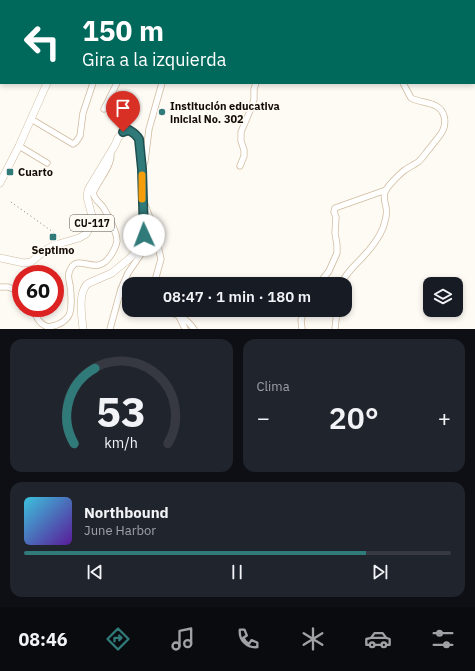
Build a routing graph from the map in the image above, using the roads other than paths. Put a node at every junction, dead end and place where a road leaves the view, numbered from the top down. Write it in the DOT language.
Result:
graph roads {
  1 [pos="47,84"];
  2 [pos="93,84"];
  3 [pos="116,84"];
  4 [pos="162,84"];
  5 [pos="256,84"];
  6 [pos="404,84"];
  7 [pos="104,109"];
  8 [pos="31,119"];
  9 [pos="19,146"];
  10 [pos="111,153"];
  11 [pos="47,163"];
  12 [pos="240,166"];
  13 [pos="142,169"];
  14 [pos="0,183"];
  15 [pos="386,190"];
  16 [pos="142,196"];
  17 [pos="139,248"];
  18 [pos="0,258"];
  19 [pos="156,277"];
  20 [pos="325,277"];
  21 [pos="344,277"];
  22 [pos="0,287"];
  23 [pos="12,289"];
  24 [pos="37,317"];
  25 [pos="180,317"];
  26 [pos="182,317"];
  27 [pos="302,317"];
  28 [pos="336,317"];
  29 [pos="83,329"];
  30 [pos="110,329"];
  31 [pos="185,329"];
  32 [pos="194,329"];
  33 [pos="302,329"];
  34 [pos="335,329"];
  1 -- 8 [label="main road"];
  2 -- 8 [label="street"];
  3 -- 7 [label="street"];
  4 -- 13 [label="street"];
  5 -- 12 [label="street"];
  6 -- 15 [label="street"];
  8 -- 9 [label="main road"];
  9 -- 11 [label="street"];
  9 -- 14 [label="main road"];
  10 -- 13 [label="main road, CU-117"];
  10 -- 18 [label="main road, CU-117"];
  10 -- 24 [label="street"];
  13 -- 16 [label="main road, CU-117"];
  15 -- 20 [label="street"];
  15 -- 21 [label="street"];
  16 -- 17 [label="main road, CU-117"];
  16 -- 19 [label="street"];
  17 -- 29 [label="main road"];
  17 -- 30 [label="street"];
  22 -- 23 [label="street"];
  25 -- 31 [label="street"];
  26 -- 32 [label="street"];
  27 -- 33 [label="street"];
  28 -- 34 [label="street"];
}
